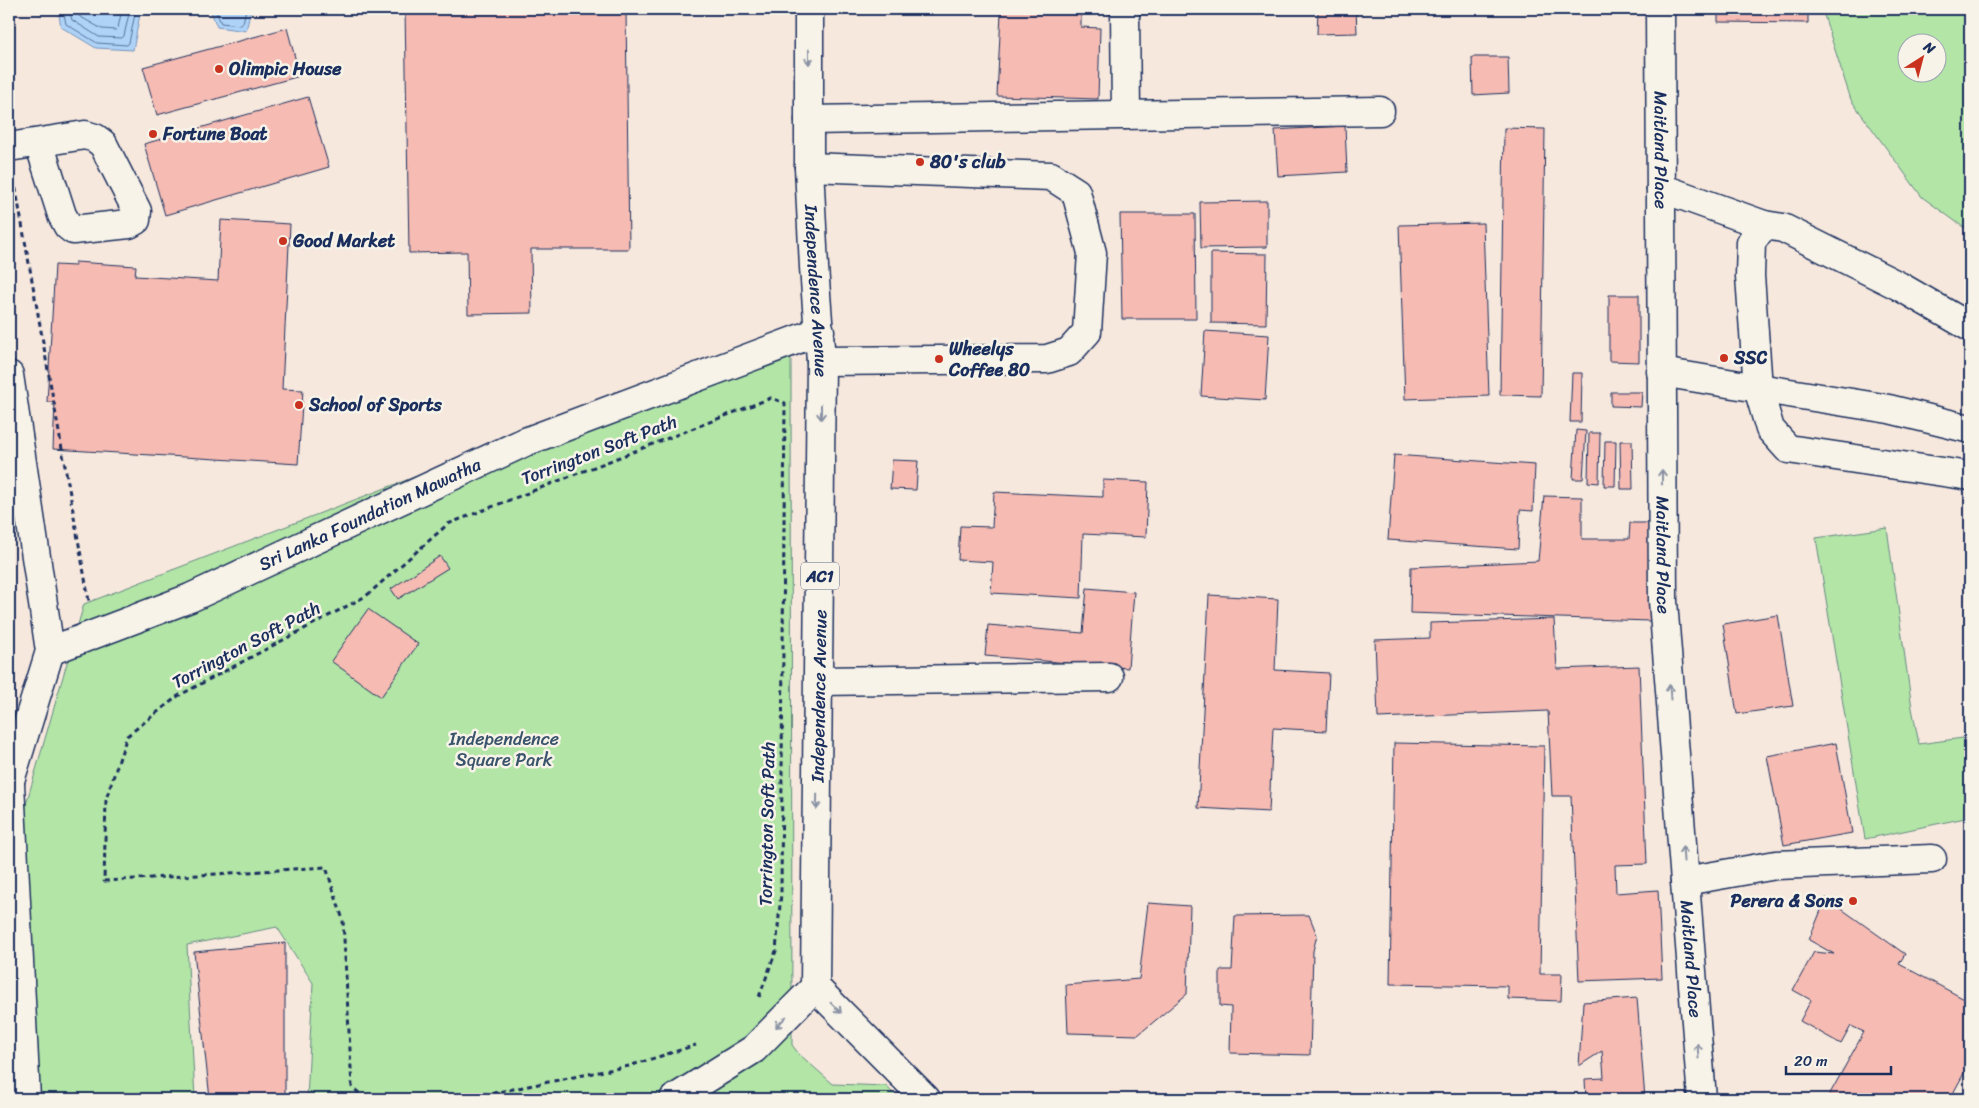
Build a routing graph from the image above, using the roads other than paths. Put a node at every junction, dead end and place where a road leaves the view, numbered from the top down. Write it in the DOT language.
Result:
graph roads {
  1 [pos="810,9"];
  2 [pos="1125,9"];
  3 [pos="1660,9"];
  4 [pos="1380,111"];
  5 [pos="1126,115"];
  6 [pos="810,120"];
  7 [pos="40,142"];
  8 [pos="10,158"];
  9 [pos="809,167"];
  10 [pos="1661,188"];
  11 [pos="1764,225"];
  12 [pos="1970,327"];
  13 [pos="820,330"];
  14 [pos="821,361"];
  15 [pos="1661,372"];
  16 [pos="9,375"];
  17 [pos="1758,388"];
  18 [pos="1970,429"];
  19 [pos="1970,476"];
  20 [pos="50,651"];
  21 [pos="1109,677"];
  22 [pos="820,681"];
  23 [pos="9,784"];
  24 [pos="1932,859"];
  25 [pos="1685,881"];
  26 [pos="12,888"];
  27 [pos="815,987"];
  28 [pos="26,1099"];
  29 [pos="674,1099"];
  30 [pos="926,1099"];
  31 [pos="1702,1099"];
  1 -- 6 [label="street, Independence Avenue / AC1, one-way"];
  2 -- 5 [label="street"];
  3 -- 10 [label="street, Maitland Place"];
  4 -- 5 [label="street"];
  5 -- 6 [label="street"];
  6 -- 9 [label="street, Independence Avenue / AC1"];
  7 -- 8 [label="street"];
  9 -- 13 [label="street, Independence Avenue / AC1"];
  9 -- 14 [label="street"];
  10 -- 11 [label="street"];
  10 -- 15 [label="street, Maitland Place"];
  11 -- 12 [label="street"];
  11 -- 17 [label="street"];
  13 -- 14 [label="street, Independence Avenue / AC1"];
  13 -- 20 [label="street, Sri Lanka Foundation Mawatha"];
  14 -- 22 [label="street, Independence Avenue / AC1, one-way"];
  15 -- 17 [label="street"];
  25 -- 15 [label="street, Maitland Place, one-way"];
  16 -- 20 [label="street"];
  17 -- 18 [label="street"];
  17 -- 19 [label="street"];
  20 -- 23 [label="street"];
  21 -- 22 [label="street"];
  22 -- 27 [label="street, Independence Avenue / AC1, one-way"];
  23 -- 26 [label="street"];
  24 -- 25 [label="street"];
  31 -- 25 [label="street, Maitland Place, one-way"];
  26 -- 28 [label="street"];
  27 -- 29 [label="street, one-way"];
  27 -- 30 [label="street, one-way"];
}
